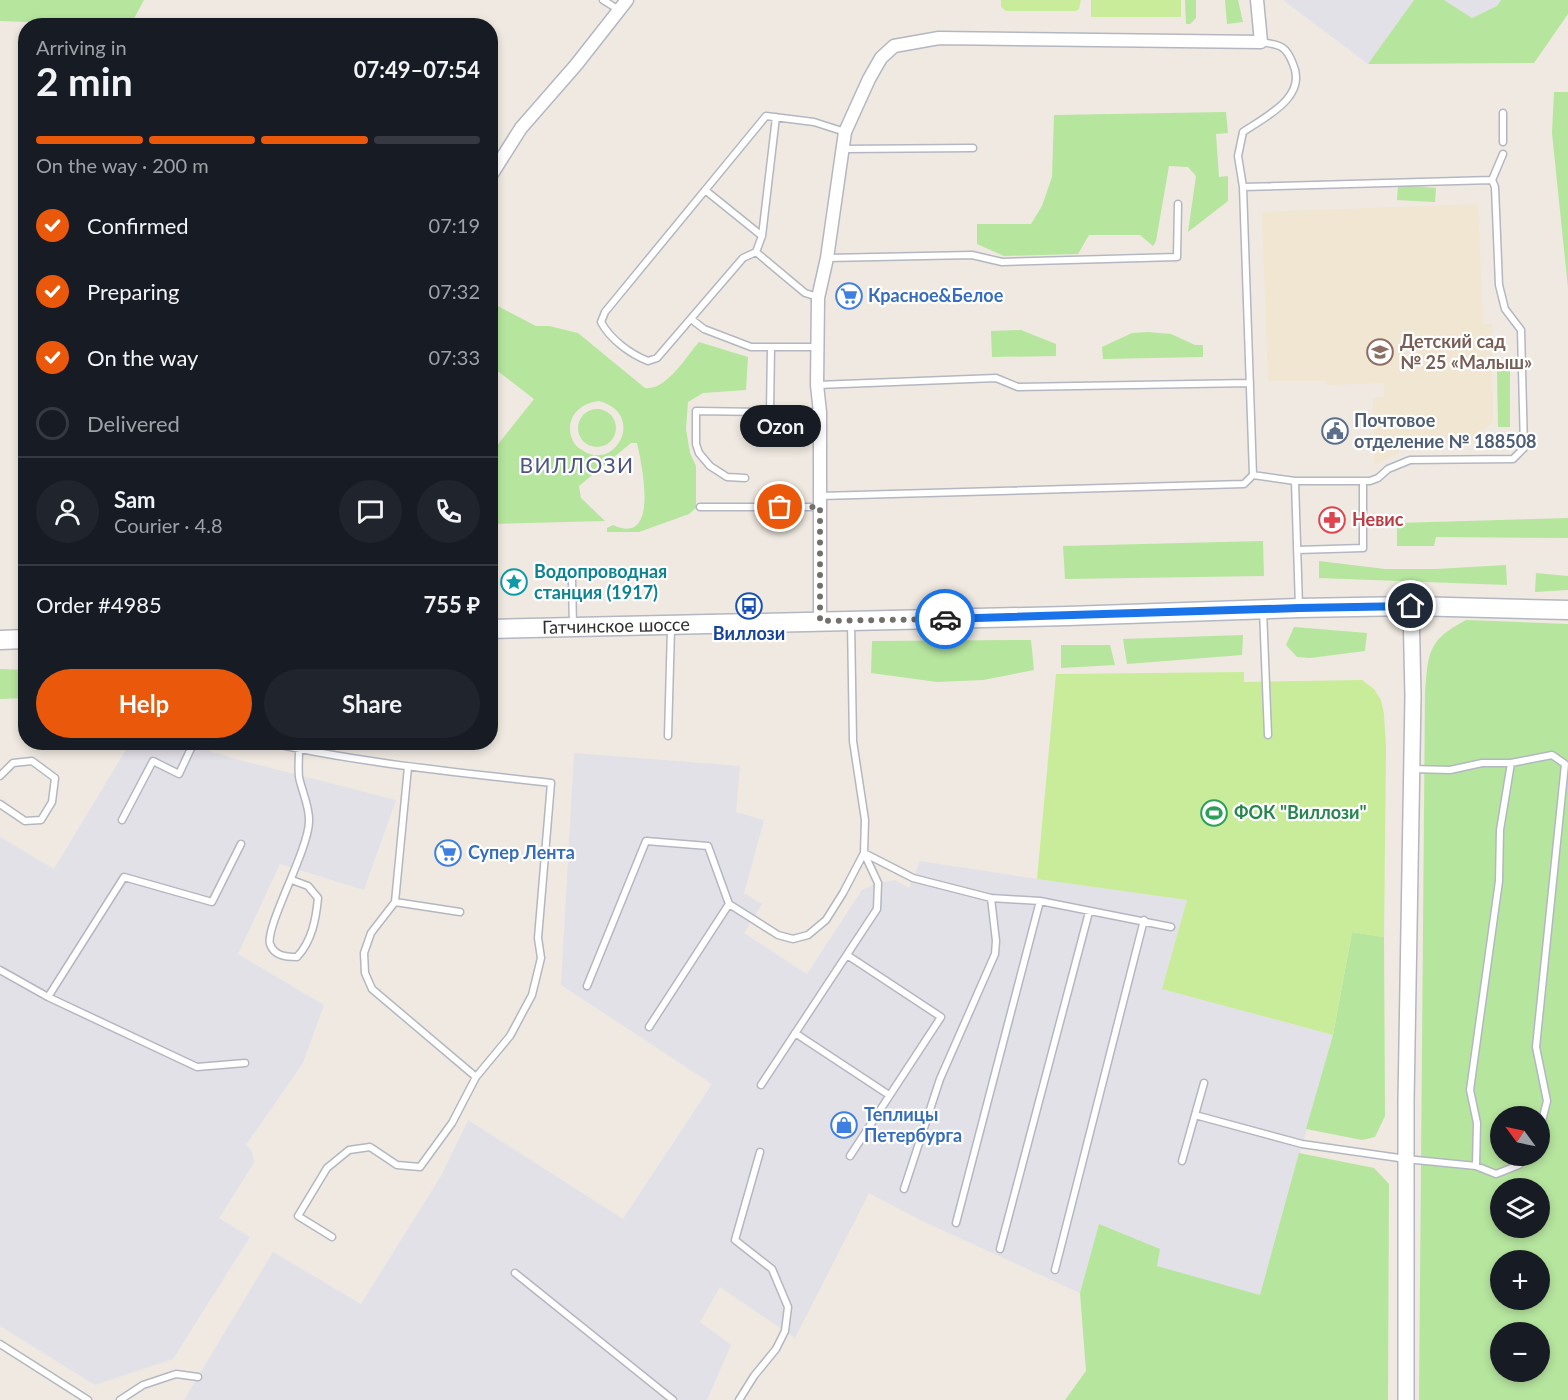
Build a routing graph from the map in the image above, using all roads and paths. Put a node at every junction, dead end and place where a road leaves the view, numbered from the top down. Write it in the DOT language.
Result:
graph roads {
  1 [pos="603,0"];
  2 [pos="1257,0"];
  3 [pos="623,5"];
  4 [pos="1262,42"];
  5 [pos="1503,113"];
  6 [pos="776,117"];
  7 [pos="845,132"];
  8 [pos="1503,142"];
  9 [pos="973,148"];
  10 [pos="843,149"];
  11 [pos="1503,154"];
  12 [pos="498,164"];
  13 [pos="1492,180"];
  14 [pos="1243,187"];
  15 [pos="705,190"];
  16 [pos="1178,204"];
  17 [pos="762,236"];
  18 [pos="756,252"];
  19 [pos="827,258"];
  20 [pos="818,298"];
  21 [pos="691,319"];
  22 [pos="771,347"];
  23 [pos="818,347"];
  24 [pos="1250,383"];
  25 [pos="817,385"];
  26 [pos="770,412"];
  27 [pos="820,412"];
  28 [pos="1253,475"];
  29 [pos="745,478"];
  30 [pos="1295,482"];
  31 [pos="1363,482"];
  32 [pos="820,502"];
  33 [pos="700,507"];
  34 [pos="1297,549"];
  35 [pos="572,580"];
  36 [pos="1411,606"];
  37 [pos="1299,608"];
  38 [pos="1263,609"];
  39 [pos="1568,609"];
  40 [pos="820,621"];
  41 [pos="851,621"];
  42 [pos="670,625"];
  43 [pos="573,627"];
  44 [pos="498,629"];
  45 [pos="18,639"];
  46 [pos="0,640"];
  47 [pos="1268,735"];
  48 [pos="668,736"];
  49 [pos="190,750"];
  50 [pos="299,750"];
  51 [pos="1511,763"];
  52 [pos="408,767"];
  53 [pos="1412,769"];
  54 [pos="0,776"];
  55 [pos="0,804"];
  56 [pos="122,820"];
  57 [pos="242,844"];
  58 [pos="864,853"];
  59 [pos="291,880"];
  60 [pos="991,898"];
  61 [pos="395,902"];
  62 [pos="1040,902"];
  63 [pos="729,904"];
  64 [pos="460,912"];
  65 [pos="1089,912"];
  66 [pos="1144,920"];
  67 [pos="1171,927"];
  68 [pos="847,955"];
  69 [pos="0,970"];
  70 [pos="587,986"];
  71 [pos="48,997"];
  72 [pos="650,1027"];
  73 [pos="795,1033"];
  74 [pos="245,1063"];
  75 [pos="476,1077"];
  76 [pos="1204,1083"];
  77 [pos="761,1085"];
  78 [pos="889,1095"];
  79 [pos="1546,1106"];
  80 [pos="1195,1115"];
  81 [pos="760,1152"];
  82 [pos="850,1156"];
  83 [pos="1406,1160"];
  84 [pos="1182,1161"];
  85 [pos="1476,1166"];
  86 [pos="1516,1166"];
  87 [pos="904,1189"];
  88 [pos="956,1223"];
  89 [pos="332,1237"];
  90 [pos="1000,1249"];
  91 [pos="1055,1270"];
  92 [pos="515,1273"];
  93 [pos="0,1344"];
  94 [pos="198,1377"];
  95 [pos="88,1400"];
  96 [pos="120,1400"];
  97 [pos="673,1400"];
  98 [pos="739,1400"];
  99 [pos="1406,1400"];
  1 -- 3 [label="lane"];
  2 -- 4 [label="street"];
  3 -- 12 [label="street"];
  4 -- 7 [label="street"];
  4 -- 14 [label="lane"];
  5 -- 8 [label="lane"];
  6 -- 7 [label="lane"];
  6 -- 15 [label="lane"];
  6 -- 17 [label="lane"];
  7 -- 10 [label="street"];
  9 -- 10 [label="lane"];
  10 -- 19 [label="street"];
  11 -- 13 [label="lane"];
  13 -- 14 [label="lane"];
  13 -- 31 [label="lane"];
  14 -- 24 [label="lane"];
  15 -- 17 [label="lane"];
  15 -- 21 [label="lane"];
  16 -- 19 [label="lane"];
  17 -- 18 [label="lane"];
  18 -- 20 [label="lane"];
  18 -- 21 [label="lane"];
  19 -- 20 [label="street"];
  20 -- 23 [label="street"];
  21 -- 22 [label="lane"];
  22 -- 23 [label="lane"];
  22 -- 26 [label="lane"];
  23 -- 25 [label="street"];
  24 -- 25 [label="lane"];
  24 -- 28 [label="lane"];
  25 -- 27 [label="street"];
  26 -- 27 [label="lane"];
  26 -- 29 [label="lane"];
  27 -- 32 [label="street"];
  28 -- 30 [label="lane"];
  28 -- 32 [label="lane"];
  30 -- 31 [label="lane"];
  30 -- 34 [label="lane"];
  31 -- 34 [label="lane"];
  32 -- 33 [label="lane"];
  32 -- 40 [label="street"];
  34 -- 37 [label="lane"];
  35 -- 43 [label="lane"];
  36 -- 37 [label="main road, Гатчинское шоссе"];
  36 -- 39 [label="main road, Гатчинское шоссе"];
  36 -- 53 [label="street"];
  37 -- 38 [label="main road, Гатчинское шоссе"];
  38 -- 41 [label="main road, Гатчинское шоссе"];
  38 -- 47 [label="lane"];
  40 -- 41 [label="main road, Гатчинское шоссе"];
  40 -- 42 [label="main road, Гатчинское шоссе"];
  41 -- 58 [label="lane"];
  42 -- 43 [label="main road, Гатчинское шоссе"];
  42 -- 48 [label="lane"];
  43 -- 44 [label="main road, Гатчинское шоссе"];
  45 -- 46 [label="main road"];
  49 -- 56 [label="lane"];
  50 -- 52 [label="lane"];
  50 -- 59 [label="lane"];
  51 -- 53 [label="lane"];
  51 -- 79 [label="lane"];
  51 -- 85 [label="lane"];
  52 -- 61 [label="lane"];
  52 -- 75 [label="lane"];
  53 -- 83 [label="street"];
  54 -- 55 [label="lane"];
  57 -- 71 [label="lane"];
  58 -- 60 [label="lane"];
  58 -- 63 [label="lane"];
  58 -- 68 [label="lane"];
  59 -- 59 [label="lane"];
  60 -- 62 [label="lane"];
  60 -- 87 [label="lane"];
  61 -- 64 [label="lane"];
  61 -- 75 [label="lane"];
  62 -- 65 [label="lane"];
  62 -- 88 [label="lane"];
  63 -- 70 [label="lane"];
  63 -- 72 [label="lane"];
  65 -- 66 [label="lane"];
  65 -- 90 [label="lane"];
  66 -- 67 [label="lane"];
  66 -- 91 [label="lane"];
  68 -- 73 [label="lane"];
  68 -- 78 [label="lane"];
  69 -- 71 [label="lane"];
  71 -- 74 [label="lane"];
  73 -- 77 [label="lane"];
  73 -- 78 [label="lane"];
  75 -- 89 [label="lane"];
  76 -- 80 [label="lane"];
  78 -- 82 [label="lane"];
  80 -- 83 [label="lane"];
  80 -- 84 [label="lane"];
  81 -- 98 [label="lane"];
  83 -- 85 [label="lane"];
  83 -- 99 [label="street"];
  85 -- 86 [label="lane"];
  92 -- 97 [label="lane"];
  93 -- 95 [label="lane"];
  94 -- 96 [label="lane"];
}
